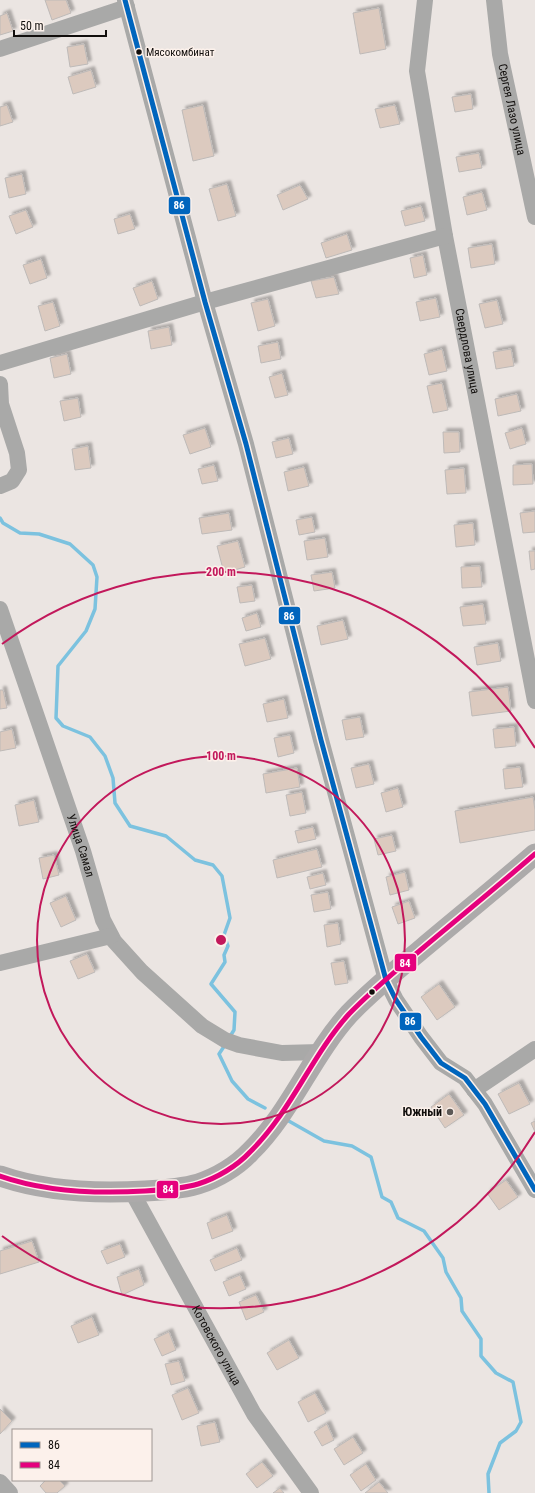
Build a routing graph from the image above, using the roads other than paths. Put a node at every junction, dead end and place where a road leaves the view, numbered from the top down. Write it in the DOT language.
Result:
graph roads {
  1 [pos="424,0"];
  2 [pos="494,0"];
  3 [pos="126,4"];
  4 [pos="0,49"];
  5 [pos="535,217"];
  6 [pos="446,236"];
  7 [pos="205,302"];
  8 [pos="0,363"];
  9 [pos="0,384"];
  10 [pos="0,486"];
  11 [pos="0,609"];
  12 [pos="535,701"];
  13 [pos="535,854"];
  14 [pos="112,936"];
  15 [pos="0,963"];
  16 [pos="386,980"];
  17 [pos="535,1049"];
  18 [pos="320,1052"];
  19 [pos="474,1090"];
  20 [pos="0,1176"];
  21 [pos="0,1182"];
  22 [pos="21,1183"];
  23 [pos="535,1190"];
  24 [pos="132,1192"];
  25 [pos="0,1482"];
  26 [pos="10,1493"];
  27 [pos="311,1493"];
  1 -- 6 [label="street, Свердлова улица"];
  2 -- 5 [label="street, Сергея Лазо улица"];
  3 -- 4 [label="street"];
  3 -- 7 [label="street"];
  6 -- 7 [label="street"];
  6 -- 12 [label="street, Свердлова улица"];
  7 -- 8 [label="street"];
  7 -- 16 [label="street"];
  9 -- 10 [label="street"];
  11 -- 14 [label="street, Улица Самал"];
  13 -- 16 [label="main road"];
  14 -- 15 [label="street"];
  14 -- 18 [label="street, Улица Самал"];
  16 -- 18 [label="main road"];
  16 -- 19 [label="street"];
  17 -- 19 [label="street"];
  18 -- 24 [label="main road"];
  19 -- 23 [label="street"];
  20 -- 22 [label="main road"];
  21 -- 22 [label="street"];
  22 -- 24 [label="main road"];
  24 -- 27 [label="street, Котовского улица"];
  25 -- 26 [label="street"];
}
